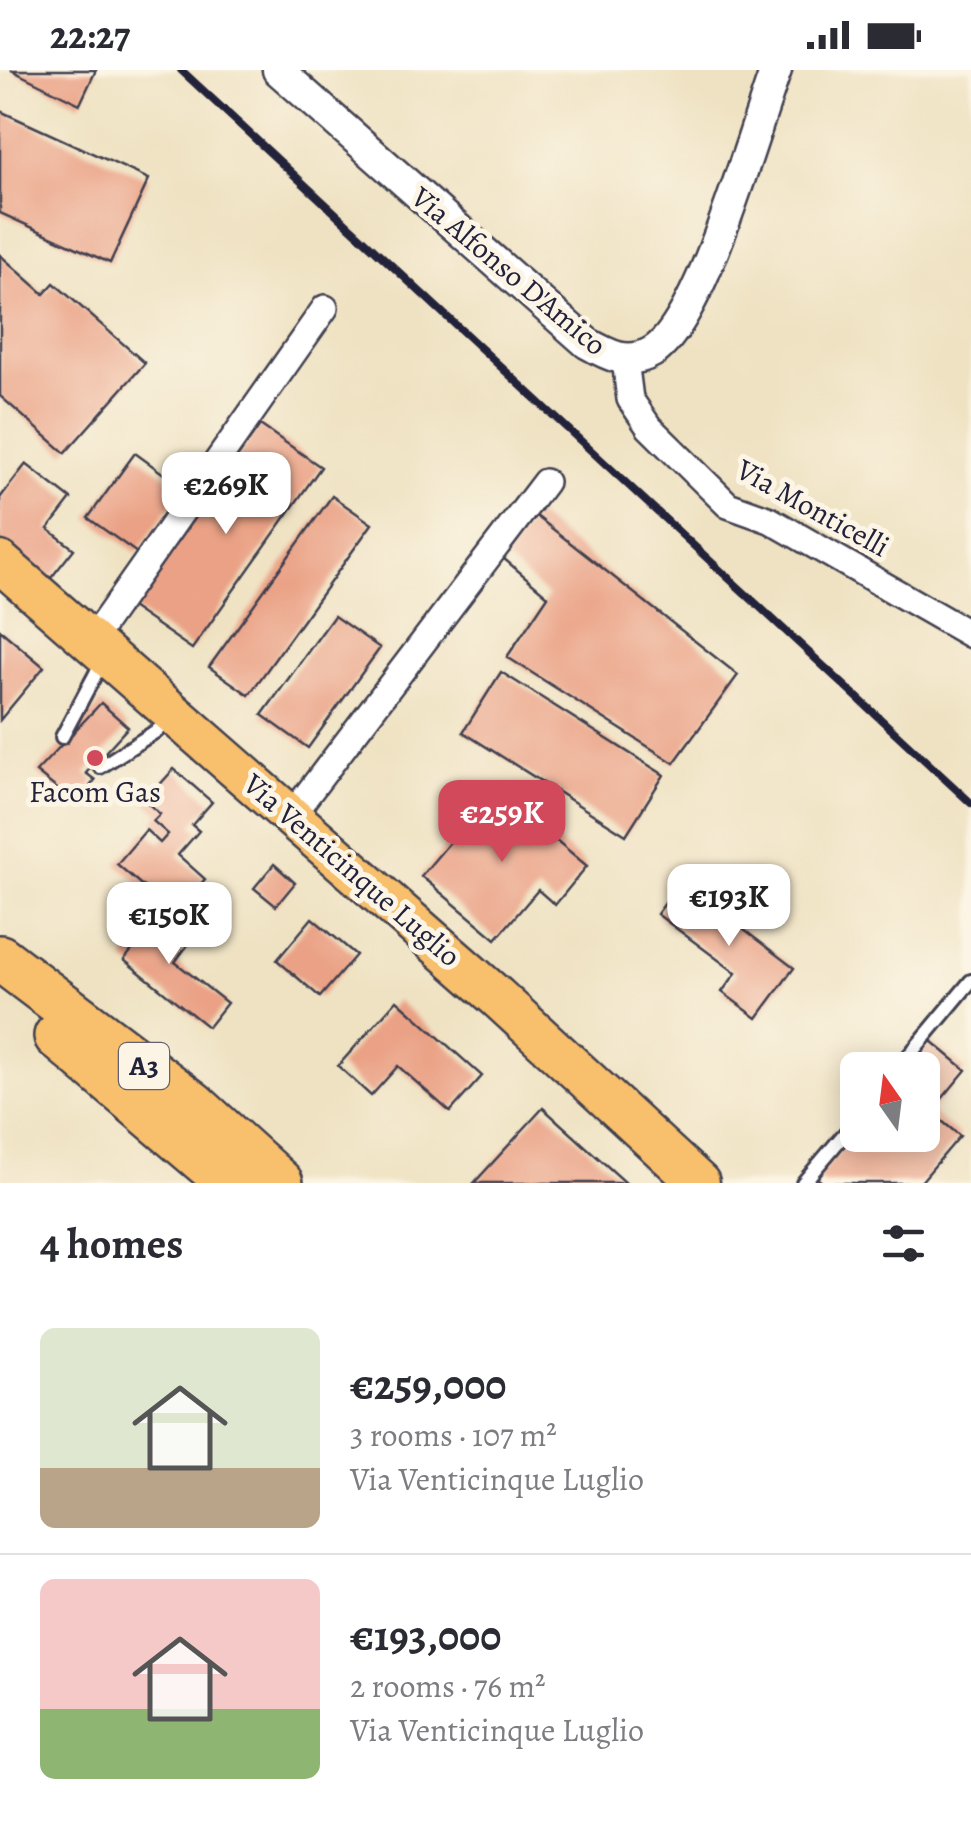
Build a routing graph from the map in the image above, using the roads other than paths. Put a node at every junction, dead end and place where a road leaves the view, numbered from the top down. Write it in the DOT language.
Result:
graph roads {
  1 [pos="278,70"];
  2 [pos="776,70"];
  3 [pos="325,308"];
  4 [pos="625,360"];
  5 [pos="544,482"];
  6 [pos="0,562"];
  7 [pos="971,635"];
  8 [pos="99,648"];
  9 [pos="178,717"];
  10 [pos="62,737"];
  11 [pos="100,767"];
  12 [pos="291,816"];
  13 [pos="0,958"];
  14 [pos="971,981"];
  15 [pos="0,992"];
  16 [pos="912,1052"];
  17 [pos="840,1139"];
  18 [pos="230,1183"];
  19 [pos="280,1183"];
  20 [pos="700,1183"];
  21 [pos="803,1183"];
  1 -- 4 [label="street, Via Alfonso D'Amico"];
  2 -- 4 [label="street, Via Alfonso D'Amico"];
  3 -- 8 [label="street"];
  4 -- 7 [label="street, Via Monticelli"];
  5 -- 12 [label="street"];
  6 -- 8 [label="main road, Via Venticinque Luglio"];
  8 -- 9 [label="main road, Via Venticinque Luglio"];
  8 -- 10 [label="lane"];
  9 -- 11 [label="lane"];
  9 -- 12 [label="main road, Via Venticinque Luglio"];
  12 -- 20 [label="main road, Via Venticinque Luglio"];
  13 -- 19 [label="highway, A3"];
  14 -- 16 [label="lane"];
  15 -- 18 [label="highway, A3"];
  17 -- 21 [label="lane"];
}
